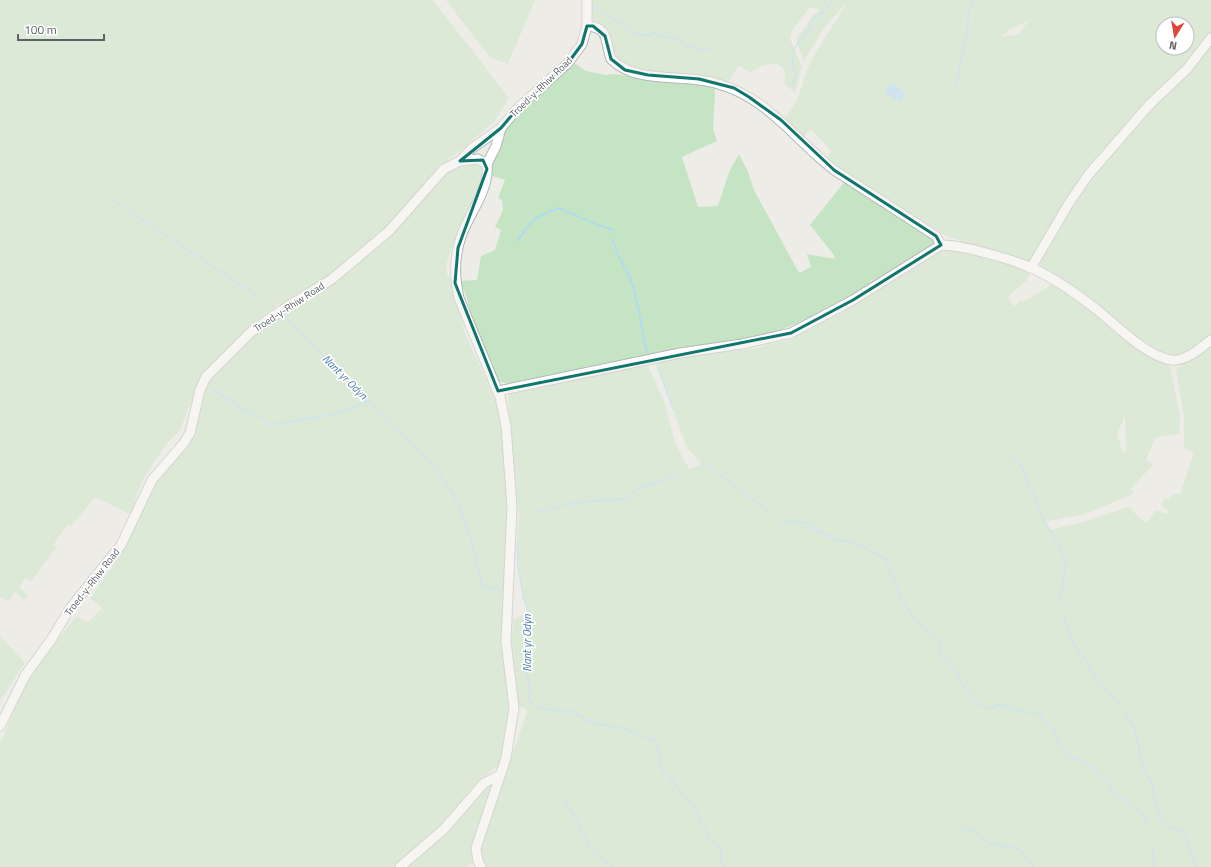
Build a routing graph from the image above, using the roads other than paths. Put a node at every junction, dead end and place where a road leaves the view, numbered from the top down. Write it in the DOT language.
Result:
graph roads {
  1 [pos="587,0"];
  2 [pos="587,26"];
  3 [pos="1211,38"];
  4 [pos="501,128"];
  5 [pos="460,161"];
  6 [pos="487,164"];
  7 [pos="941,245"];
  8 [pos="1031,268"];
  9 [pos="1211,340"];
  10 [pos="498,391"];
  11 [pos="0,726"];
  12 [pos="500,775"];
  13 [pos="400,867"];
  14 [pos="481,867"];
  1 -- 2 [label="street, Troed-y-Rhiw Road"];
  2 -- 4 [label="street, Troed-y-Rhiw Road"];
  2 -- 7 [label="street"];
  3 -- 8 [label="street"];
  4 -- 5 [label="street, Troed-y-Rhiw Road"];
  4 -- 6 [label="street, Troed-y-Rhiw Road"];
  5 -- 6 [label="street"];
  5 -- 11 [label="street, Troed-y-Rhiw Road"];
  6 -- 10 [label="street, Troed-y-Rhiw Road"];
  7 -- 8 [label="street"];
  7 -- 10 [label="street"];
  8 -- 9 [label="street"];
  10 -- 12 [label="street, Troed-y-Rhiw Road"];
  12 -- 13 [label="street"];
  12 -- 14 [label="street, Troed-y-Rhiw Road"];
}
